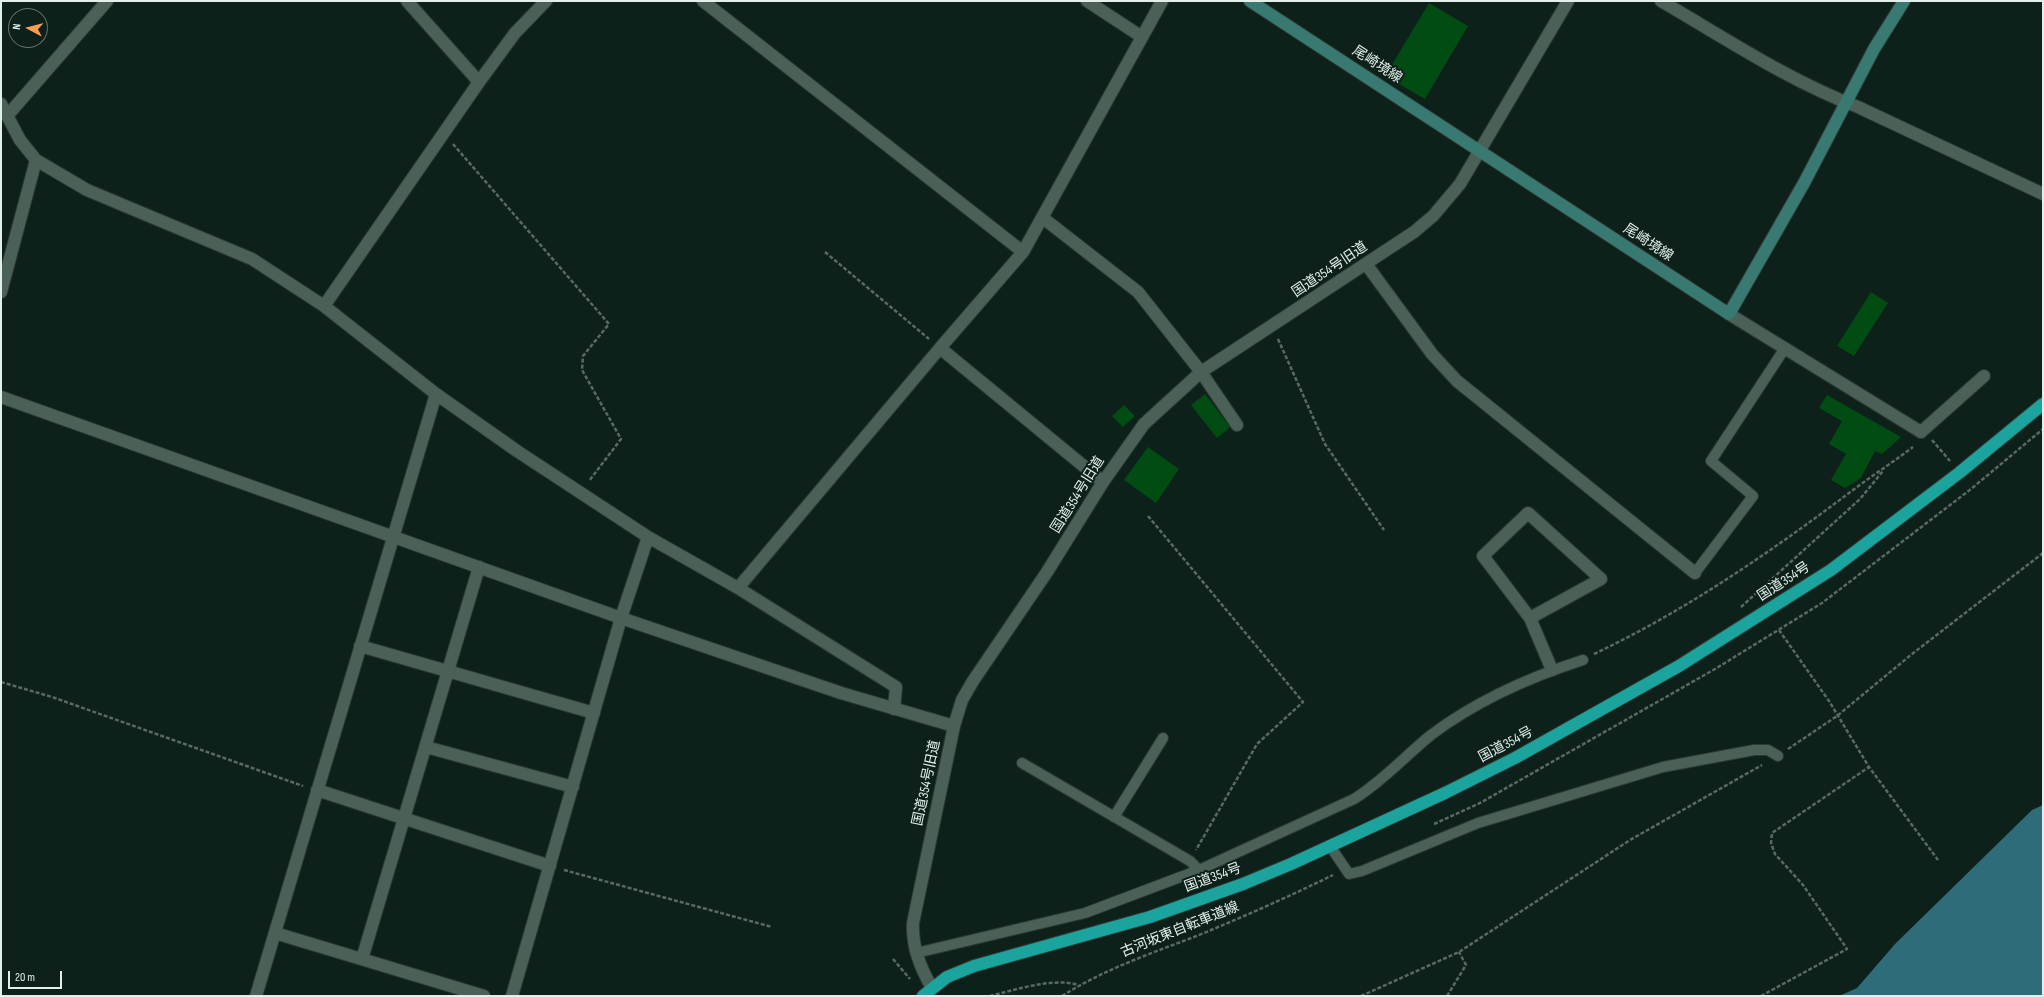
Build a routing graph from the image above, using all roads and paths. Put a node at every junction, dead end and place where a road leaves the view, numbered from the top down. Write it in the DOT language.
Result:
graph roads {
  1 [pos="107,1"];
  2 [pos="407,1"];
  3 [pos="546,1"];
  4 [pos="703,1"];
  5 [pos="1087,1"];
  6 [pos="1162,1"];
  7 [pos="1250,1"];
  8 [pos="1568,1"];
  9 [pos="1661,1"];
  10 [pos="1904,1"];
  11 [pos="1142,37"];
  12 [pos="479,82"];
  13 [pos="1845,102"];
  14 [pos="1,104"];
  15 [pos="7,116"];
  16 [pos="443,133"];
  17 [pos="1480,150"];
  18 [pos="36,160"];
  19 [pos="2043,194"];
  20 [pos="1043,218"];
  21 [pos="825,252"];
  22 [pos="1024,252"];
  23 [pos="1366,264"];
  24 [pos="1,292"];
  25 [pos="324,306"];
  26 [pos="1729,314"];
  27 [pos="1272,326"];
  28 [pos="940,348"];
  29 [pos="1785,348"];
  30 [pos="1201,372"];
  31 [pos="1984,376"];
  32 [pos="436,394"];
  33 [pos="1,397"];
  34 [pos="2043,404"];
  35 [pos="1237,425"];
  36 [pos="1925,434"];
  37 [pos="1913,447"];
  38 [pos="1950,461"];
  39 [pos="1885,469"];
  40 [pos="1103,482"];
  41 [pos="580,493"];
  42 [pos="1148,516"];
  43 [pos="1384,530"];
  44 [pos="392,537"];
  45 [pos="648,537"];
  46 [pos="2043,553"];
  47 [pos="479,568"];
  48 [pos="1695,573"];
  49 [pos="738,588"];
  50 [pos="1738,611"];
  51 [pos="621,618"];
  52 [pos="1530,618"];
  53 [pos="1779,630"];
  54 [pos="1754,638"];
  55 [pos="1759,643"];
  56 [pos="360,646"];
  57 [pos="1583,660"];
  58 [pos="1552,670"];
  59 [pos="448,671"];
  60 [pos="1,682"];
  61 [pos="894,709"];
  62 [pos="594,714"];
  63 [pos="1837,716"];
  64 [pos="954,726"];
  65 [pos="1163,738"];
  66 [pos="426,747"];
  67 [pos="1778,756"];
  68 [pos="1022,763"];
  69 [pos="1869,767"];
  70 [pos="573,787"];
  71 [pos="317,790"];
  72 [pos="1114,817"];
  73 [pos="405,819"];
  74 [pos="1330,846"];
  75 [pos="1938,860"];
  76 [pos="1190,861"];
  77 [pos="550,866"];
  78 [pos="1199,870"];
  79 [pos="1309,886"];
  80 [pos="772,927"];
  81 [pos="275,933"];
  82 [pos="1459,952"];
  83 [pos="916,953"];
  84 [pos="893,959"];
  85 [pos="362,960"];
  86 [pos="910,980"];
  87 [pos="1079,985"];
  88 [pos="927,992"];
  89 [pos="256,996"];
  90 [pos="484,996"];
  91 [pos="512,996"];
  92 [pos="990,996"];
  93 [pos="1062,996"];
  94 [pos="1361,996"];
  95 [pos="1447,996"];
  96 [pos="1761,996"];
  1 -- 15 [label="street"];
  2 -- 12 [label="street"];
  3 -- 12 [label="street"];
  4 -- 22 [label="street"];
  5 -- 11 [label="street"];
  6 -- 11 [label="street"];
  7 -- 17 [label="main road, 尾崎境線"];
  8 -- 17 [label="street, 国道354号旧道"];
  9 -- 13 [label="street"];
  10 -- 13 [label="main road"];
  11 -- 20 [label="street"];
  12 -- 16 [label="street"];
  13 -- 19 [label="street"];
  13 -- 26 [label="main road"];
  14 -- 15 [label="street"];
  15 -- 18 [label="street"];
  16 -- 25 [label="street"];
  16 -- 41 [label="path"];
  17 -- 23 [label="street, 国道354号旧道"];
  17 -- 26 [label="main road, 尾崎境線"];
  18 -- 24 [label="street"];
  18 -- 25 [label="street"];
  20 -- 22 [label="street"];
  20 -- 30 [label="street"];
  21 -- 28 [label="path"];
  22 -- 28 [label="street"];
  23 -- 27 [label="street, 国道354号旧道"];
  23 -- 48 [label="street"];
  25 -- 32 [label="street"];
  26 -- 29 [label="street"];
  27 -- 30 [label="street, 国道354号旧道"];
  27 -- 43 [label="path"];
  28 -- 40 [label="street"];
  28 -- 49 [label="street"];
  29 -- 36 [label="street"];
  29 -- 48 [label="lane"];
  30 -- 35 [label="street"];
  30 -- 40 [label="street, 国道354号旧道"];
  31 -- 36 [label="street"];
  32 -- 41 [label="street"];
  32 -- 44 [label="street"];
  33 -- 44 [label="street"];
  34 -- 74 [label="highway, 国道354号"];
  36 -- 38 [label="path"];
  37 -- 39 [label="path"];
  39 -- 50 [label="path"];
  39 -- 57 [label="path"];
  40 -- 64 [label="street, 国道354号旧道"];
  41 -- 45 [label="street"];
  42 -- 76 [label="path"];
  44 -- 47 [label="street"];
  44 -- 56 [label="street"];
  45 -- 49 [label="street"];
  45 -- 51 [label="street"];
  46 -- 63 [label="path"];
  47 -- 51 [label="street"];
  47 -- 59 [label="street"];
  49 -- 61 [label="street"];
  51 -- 61 [label="street"];
  51 -- 62 [label="street"];
  52 -- 52 [label="street"];
  52 -- 58 [label="street"];
  53 -- 63 [label="path"];
  54 -- 55 [label="path"];
  56 -- 59 [label="street"];
  56 -- 71 [label="street"];
  57 -- 58 [label="lane"];
  58 -- 78 [label="lane"];
  59 -- 62 [label="street"];
  59 -- 66 [label="street"];
  60 -- 71 [label="path"];
  61 -- 64 [label="street"];
  62 -- 70 [label="street"];
  63 -- 67 [label="path"];
  63 -- 69 [label="path"];
  64 -- 83 [label="street, 国道354号旧道"];
  65 -- 72 [label="lane"];
  66 -- 70 [label="street"];
  66 -- 73 [label="street"];
  67 -- 74 [label="lane"];
  67 -- 82 [label="path"];
  68 -- 72 [label="lane"];
  69 -- 75 [label="path"];
  69 -- 96 [label="path"];
  70 -- 77 [label="street"];
  71 -- 73 [label="street"];
  71 -- 81 [label="street"];
  72 -- 76 [label="lane"];
  73 -- 77 [label="street"];
  73 -- 85 [label="street"];
  74 -- 88 [label="highway, 国道354号"];
  76 -- 78 [label="lane"];
  77 -- 80 [label="path"];
  77 -- 91 [label="street"];
  78 -- 83 [label="lane"];
  79 -- 87 [label="path, 古河坂東自転車道線"];
  81 -- 85 [label="street"];
  81 -- 89 [label="street"];
  82 -- 94 [label="path"];
  82 -- 95 [label="path"];
  83 -- 88 [label="street, 国道354号旧道"];
  84 -- 86 [label="path"];
  85 -- 90 [label="street"];
  87 -- 92 [label="path"];
  87 -- 93 [label="path, 古河坂東自転車道線"];
}
